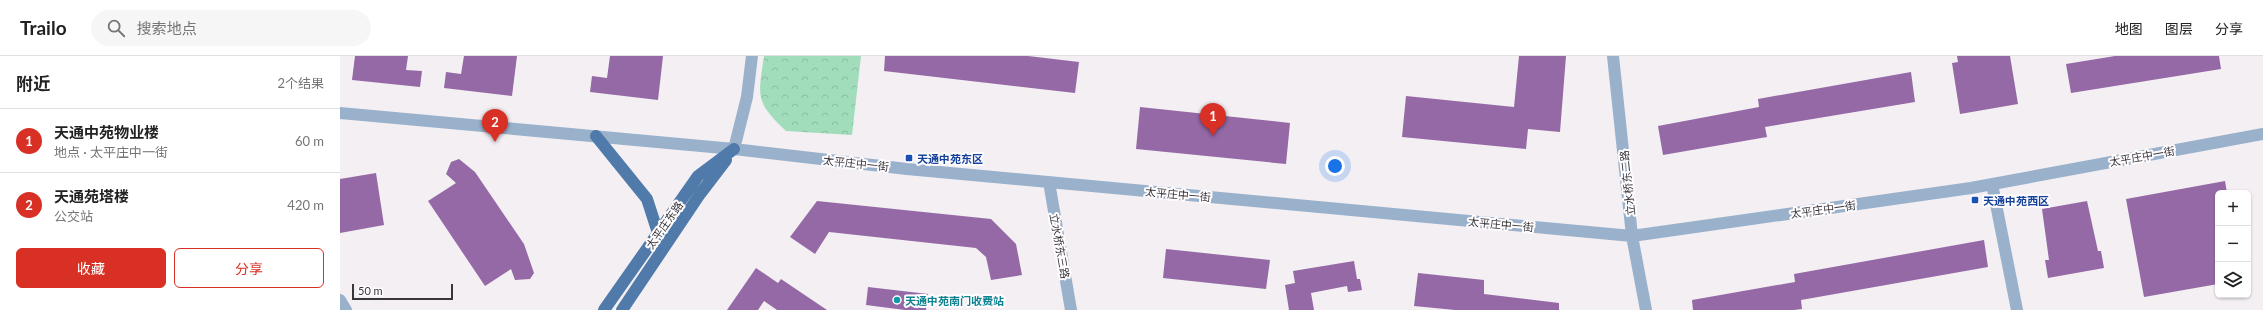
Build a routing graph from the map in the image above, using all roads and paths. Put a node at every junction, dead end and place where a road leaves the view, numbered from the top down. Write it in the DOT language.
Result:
graph roads {
  1 [pos="752,56"];
  2 [pos="1613,56"];
  3 [pos="340,113"];
  4 [pos="2263,134"];
  5 [pos="596,136"];
  6 [pos="734,150"];
  7 [pos="1049,182"];
  8 [pos="1992,184"];
  9 [pos="658,233"];
  10 [pos="1632,236"];
  11 [pos="340,300"];
  12 [pos="346,310"];
  13 [pos="604,310"];
  14 [pos="622,310"];
  15 [pos="1071,310"];
  16 [pos="1646,310"];
  17 [pos="2017,310"];
  1 -- 6 [label="street, 太平庄东路"];
  2 -- 10 [label="street, 立水桥东二路"];
  3 -- 5 [label="street, 太平庄中一街"];
  4 -- 8 [label="street, 太平庄中一街"];
  5 -- 6 [label="street, 太平庄中一街"];
  5 -- 9 [label="main road"];
  6 -- 7 [label="street, 太平庄中一街"];
  6 -- 9 [label="main road, 太平庄东路"];
  6 -- 14 [label="main road, 太平庄东路"];
  7 -- 10 [label="street, 太平庄中一街"];
  7 -- 15 [label="street, 立水桥东三路"];
  8 -- 10 [label="street, 太平庄中一街"];
  8 -- 17 [label="street"];
  9 -- 13 [label="main road, 太平庄东路"];
  10 -- 16 [label="street, 立水桥东二路"];
  11 -- 12 [label="street"];
}
